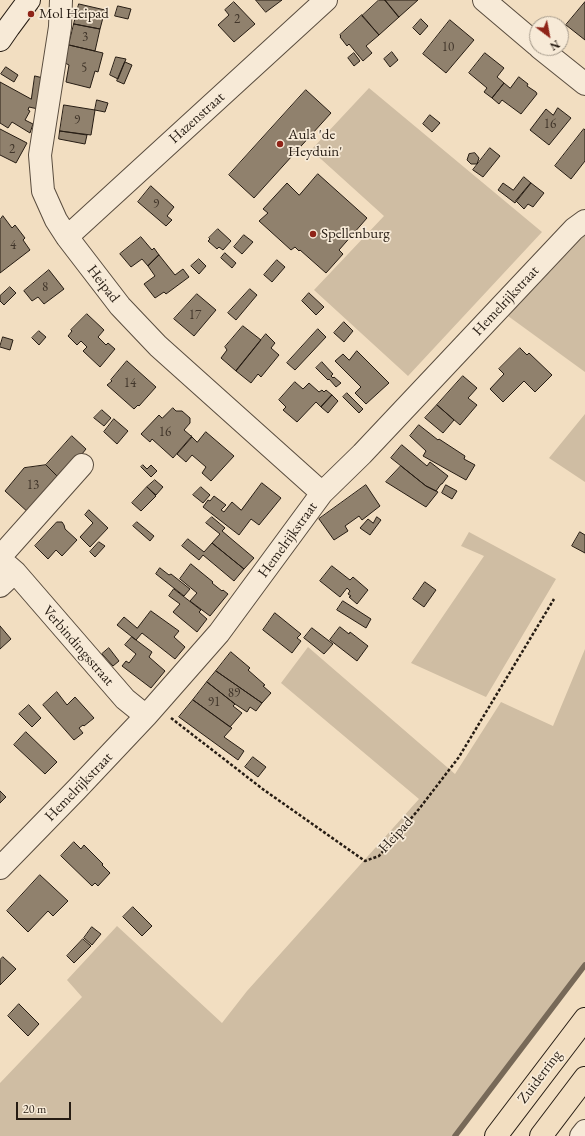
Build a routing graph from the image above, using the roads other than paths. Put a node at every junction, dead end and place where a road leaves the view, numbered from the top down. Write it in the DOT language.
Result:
graph roads {
  1 [pos="29,0"];
  2 [pos="61,0"];
  3 [pos="326,0"];
  4 [pos="484,0"];
  5 [pos="529,38"];
  6 [pos="0,40"];
  7 [pos="550,56"];
  8 [pos="585,84"];
  9 [pos="585,221"];
  10 [pos="67,237"];
  11 [pos="82,465"];
  12 [pos="322,494"];
  13 [pos="4,568"];
  14 [pos="146,716"];
  15 [pos="0,868"];
  16 [pos="585,1019"];
  17 [pos="585,1078"];
  18 [pos="585,1131"];
  19 [pos="496,1136"];
  20 [pos="541,1136"];
  21 [pos="581,1136"];
  1 -- 6 [label="street"];
  2 -- 10 [label="street, Heipad"];
  3 -- 10 [label="street, Hazenstraat"];
  4 -- 5 [label="street"];
  7 -- 8 [label="street"];
  9 -- 12 [label="street, Hemelrijkstraat"];
  10 -- 12 [label="street, Heipad"];
  11 -- 13 [label="street, Verbindingsstraat"];
  12 -- 14 [label="street, Hemelrijkstraat"];
  13 -- 14 [label="street, Verbindingsstraat"];
  14 -- 15 [label="street, Hemelrijkstraat"];
  16 -- 19 [label="highway, Zuiderring"];
  17 -- 20 [label="highway"];
  18 -- 21 [label="street"];
}
